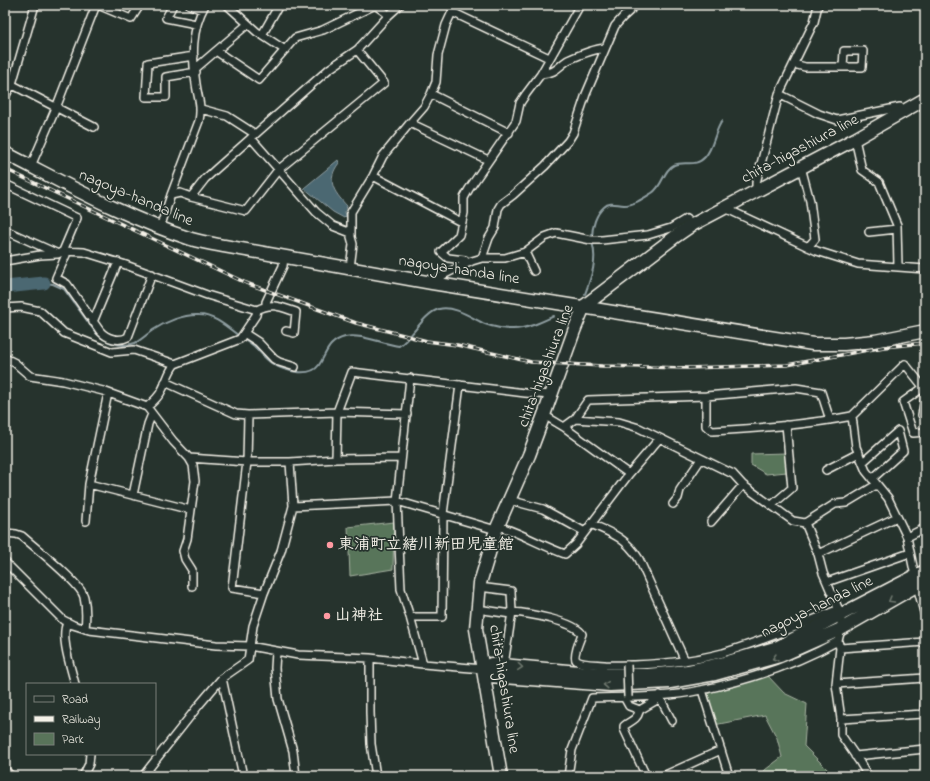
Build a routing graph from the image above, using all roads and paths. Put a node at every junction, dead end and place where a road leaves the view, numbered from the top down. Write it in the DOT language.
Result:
graph roads {
  1 [pos="35,5"];
  2 [pos="97,5"];
  3 [pos="140,5"];
  4 [pos="173,5"];
  5 [pos="190,5"];
  6 [pos="227,5"];
  7 [pos="279,5"];
  8 [pos="375,5"];
  9 [pos="400,5"];
  10 [pos="580,5"];
  11 [pos="636,5"];
  12 [pos="818,5"];
  13 [pos="203,7"];
  14 [pos="452,9"];
  15 [pos="389,15"];
  16 [pos="196,24"];
  17 [pos="248,24"];
  18 [pos="262,35"];
  19 [pos="605,48"];
  20 [pos="285,50"];
  21 [pos="357,50"];
  22 [pos="216,51"];
  23 [pos="194,56"];
  24 [pos="549,58"];
  25 [pos="794,64"];
  26 [pos="843,67"];
  27 [pos="195,71"];
  28 [pos="541,74"];
  29 [pos="8,82"];
  30 [pos="431,94"];
  31 [pos="779,94"];
  32 [pos="5,97"];
  33 [pos="925,99"];
  34 [pos="56,108"];
  35 [pos="201,109"];
  36 [pos="904,111"];
  37 [pos="410,122"];
  38 [pos="94,127"];
  39 [pos="509,133"];
  40 [pos="253,136"];
  41 [pos="855,139"];
  42 [pos="5,153"];
  43 [pos="488,160"];
  44 [pos="31,166"];
  45 [pos="801,167"];
  46 [pos="278,170"];
  47 [pos="373,176"];
  48 [pos="5,184"];
  49 [pos="756,191"];
  50 [pos="171,195"];
  51 [pos="191,197"];
  52 [pos="726,207"];
  53 [pos="462,222"];
  54 [pos="692,225"];
  55 [pos="160,228"];
  56 [pos="897,229"];
  57 [pos="5,230"];
  58 [pos="869,232"];
  59 [pos="351,234"];
  60 [pos="808,247"];
  61 [pos="525,252"];
  62 [pos="61,253"];
  63 [pos="284,257"];
  64 [pos="482,258"];
  65 [pos="5,261"];
  66 [pos="118,262"];
  67 [pos="466,263"];
  68 [pos="898,266"];
  69 [pos="350,268"];
  70 [pos="925,269"];
  71 [pos="534,271"];
  72 [pos="152,274"];
  73 [pos="432,283"];
  74 [pos="266,305"];
  75 [pos="584,306"];
  76 [pos="5,308"];
  77 [pos="257,310"];
  78 [pos="93,322"];
  79 [pos="286,331"];
  80 [pos="925,331"];
  81 [pos="242,335"];
  82 [pos="5,358"];
  83 [pos="175,364"];
  84 [pos="296,367"];
  85 [pos="410,378"];
  86 [pos="165,382"];
  87 [pos="460,385"];
  88 [pos="925,388"];
  89 [pos="108,393"];
  90 [pos="551,395"];
  91 [pos="706,396"];
  92 [pos="925,398"];
  93 [pos="147,407"];
  94 [pos="336,412"];
  95 [pos="152,414"];
  96 [pos="406,414"];
  97 [pos="248,415"];
  98 [pos="544,415"];
  99 [pos="922,415"];
  100 [pos="852,416"];
  101 [pos="574,419"];
  102 [pos="830,420"];
  103 [pos="786,425"];
  104 [pos="564,427"];
  105 [pos="925,432"];
  106 [pos="659,439"];
  107 [pos="859,454"];
  108 [pos="189,458"];
  109 [pos="401,458"];
  110 [pos="336,459"];
  111 [pos="701,459"];
  112 [pos="247,462"];
  113 [pos="290,462"];
  114 [pos="862,462"];
  115 [pos="826,470"];
  116 [pos="629,474"];
  117 [pos="874,482"];
  118 [pos="89,484"];
  119 [pos="743,485"];
  120 [pos="133,495"];
  121 [pos="509,500"];
  122 [pos="397,501"];
  123 [pos="673,504"];
  124 [pos="772,505"];
  125 [pos="293,506"];
  126 [pos="191,510"];
  127 [pos="444,514"];
  128 [pos="897,517"];
  129 [pos="86,521"];
  130 [pos="711,522"];
  131 [pos="805,523"];
  132 [pos="591,524"];
  133 [pos="497,528"];
  134 [pos="925,528"];
  135 [pos="585,532"];
  136 [pos="5,533"];
  137 [pos="907,537"];
  138 [pos="910,553"];
  139 [pos="818,554"];
  140 [pos="5,562"];
  141 [pos="920,579"];
  142 [pos="827,582"];
  143 [pos="192,586"];
  144 [pos="480,587"];
  145 [pos="264,593"];
  146 [pos="477,609"];
  147 [pos="840,612"];
  148 [pos="512,613"];
  149 [pos="925,616"];
  150 [pos="410,617"];
  151 [pos="67,623"];
  152 [pos="84,629"];
  153 [pos="841,629"];
  154 [pos="925,642"];
  155 [pos="839,645"];
  156 [pos="249,646"];
  157 [pos="276,652"];
  158 [pos="370,658"];
  159 [pos="685,661"];
  160 [pos="423,664"];
  161 [pos="627,665"];
  162 [pos="504,666"];
  163 [pos="483,669"];
  164 [pos="222,678"];
  165 [pos="925,678"];
  166 [pos="75,683"];
  167 [pos="836,684"];
  168 [pos="702,690"];
  169 [pos="660,696"];
  170 [pos="626,697"];
  171 [pos="925,698"];
  172 [pos="638,711"];
  173 [pos="924,715"];
  174 [pos="841,719"];
  175 [pos="672,722"];
  176 [pos="925,749"];
  177 [pos="721,750"];
  178 [pos="90,755"];
  179 [pos="855,756"];
  180 [pos="5,770"];
  181 [pos="11,776"];
  182 [pos="83,776"];
  183 [pos="143,776"];
  184 [pos="243,776"];
  185 [pos="296,776"];
  186 [pos="376,776"];
  187 [pos="501,776"];
  188 [pos="568,776"];
  189 [pos="646,776"];
  190 [pos="663,776"];
  191 [pos="729,776"];
  192 [pos="868,776"];
  1 -- 29 [label="street"];
  2 -- 3 [label="street"];
  2 -- 34 [label="street"];
  4 -- 16 [label="street"];
  5 -- 13 [label="street"];
  6 -- 17 [label="street"];
  7 -- 18 [label="street"];
  8 -- 15 [label="street"];
  8 -- 20 [label="street"];
  9 -- 15 [label="street"];
  10 -- 24 [label="street"];
  11 -- 19 [label="street"];
  12 -- 25 [label="street"];
  13 -- 16 [label="street"];
  14 -- 24 [label="street"];
  14 -- 30 [label="street"];
  15 -- 21 [label="street"];
  16 -- 23 [label="street"];
  17 -- 18 [label="street"];
  17 -- 22 [label="street"];
  18 -- 20 [label="street"];
  19 -- 28 [label="street"];
  19 -- 64 [label="street"];
  20 -- 22 [label="street"];
  21 -- 40 [label="street"];
  21 -- 46 [label="street"];
  22 -- 27 [label="street"];
  23 -- 27 [label="street"];
  23 -- 27 [label="street"];
  24 -- 28 [label="street"];
  25 -- 26 [label="street"];
  25 -- 31 [label="street"];
  27 -- 35 [label="street"];
  28 -- 39 [label="street"];
  29 -- 32 [label="street"];
  29 -- 34 [label="street"];
  30 -- 37 [label="street"];
  30 -- 39 [label="street"];
  31 -- 36 [label="street"];
  31 -- 49 [label="street"];
  33 -- 36 [label="main road, chita-higashiura line"];
  34 -- 38 [label="street"];
  34 -- 44 [label="street"];
  35 -- 40 [label="street"];
  35 -- 50 [label="street"];
  36 -- 41 [label="main road, chita-higashiura line"];
  37 -- 43 [label="street"];
  37 -- 47 [label="street"];
  39 -- 43 [label="street"];
  40 -- 46 [label="street"];
  40 -- 51 [label="street"];
  41 -- 45 [label="main road, chita-higashiura line"];
  41 -- 56 [label="street"];
  42 -- 44 [label="main road, nagoya-handa line"];
  43 -- 53 [label="street"];
  44 -- 55 [label="main road, nagoya-handa line"];
  45 -- 49 [label="main road, chita-higashiura line"];
  45 -- 60 [label="street"];
  46 -- 51 [label="street"];
  46 -- 59 [label="street"];
  47 -- 53 [label="street"];
  47 -- 59 [label="street"];
  48 -- 62 [label="street"];
  49 -- 52 [label="main road, chita-higashiura line"];
  50 -- 51 [label="street"];
  50 -- 55 [label="street"];
  52 -- 54 [label="main road, chita-higashiura line"];
  52 -- 60 [label="street"];
  53 -- 67 [label="street"];
  54 -- 61 [label="street"];
  54 -- 75 [label="main road, chita-higashiura line"];
  55 -- 63 [label="main road, nagoya-handa line"];
  56 -- 58 [label="street"];
  56 -- 68 [label="street"];
  57 -- 62 [label="street"];
  59 -- 69 [label="street"];
  60 -- 68 [label="street"];
  61 -- 64 [label="street"];
  61 -- 71 [label="street"];
  62 -- 65 [label="street"];
  62 -- 66 [label="street"];
  62 -- 78 [label="street"];
  63 -- 69 [label="main road, nagoya-handa line"];
  63 -- 74 [label="street"];
  64 -- 67 [label="street"];
  66 -- 72 [label="street"];
  66 -- 78 [label="street"];
  67 -- 73 [label="street"];
  68 -- 70 [label="street"];
  69 -- 73 [label="main road, nagoya-handa line"];
  72 -- 77 [label="street"];
  72 -- 78 [label="street"];
  73 -- 75 [label="main road, nagoya-handa line"];
  74 -- 77 [label="street"];
  74 -- 79 [label="street"];
  75 -- 80 [label="main road, nagoya-handa line"];
  75 -- 90 [label="main road, chita-higashiura line"];
  76 -- 83 [label="street"];
  77 -- 81 [label="street"];
  81 -- 83 [label="street"];
  81 -- 84 [label="street"];
  82 -- 89 [label="street"];
  83 -- 86 [label="street"];
  85 -- 87 [label="street"];
  85 -- 94 [label="street"];
  85 -- 96 [label="street"];
  86 -- 93 [label="street"];
  86 -- 97 [label="street"];
  87 -- 90 [label="street"];
  87 -- 127 [label="street"];
  88 -- 100 [label="street"];
  88 -- 105 [label="street"];
  89 -- 93 [label="street"];
  89 -- 118 [label="street"];
  90 -- 98 [label="main road, chita-higashiura line"];
  91 -- 101 [label="street"];
  91 -- 102 [label="street"];
  91 -- 103 [label="street"];
  92 -- 99 [label="street"];
  93 -- 95 [label="street"];
  94 -- 96 [label="street"];
  94 -- 97 [label="street"];
  94 -- 110 [label="street"];
  95 -- 108 [label="street"];
  95 -- 120 [label="street"];
  96 -- 109 [label="street"];
  97 -- 112 [label="street"];
  98 -- 104 [label="street"];
  98 -- 121 [label="main road, chita-higashiura line"];
  100 -- 102 [label="street"];
  100 -- 107 [label="street"];
  101 -- 104 [label="street"];
  101 -- 106 [label="street"];
  102 -- 103 [label="street"];
  103 -- 124 [label="street"];
  104 -- 116 [label="street"];
  106 -- 111 [label="street"];
  106 -- 116 [label="street"];
  107 -- 114 [label="street"];
  107 -- 115 [label="street"];
  108 -- 112 [label="street"];
  108 -- 126 [label="street"];
  109 -- 110 [label="street"];
  109 -- 122 [label="street"];
  110 -- 113 [label="street"];
  111 -- 119 [label="street"];
  111 -- 123 [label="street"];
  112 -- 113 [label="street"];
  112 -- 145 [label="street"];
  113 -- 125 [label="street"];
  114 -- 117 [label="street"];
  114 -- 117 [label="street"];
  116 -- 132 [label="street"];
  117 -- 128 [label="street"];
  117 -- 131 [label="street"];
  118 -- 120 [label="street"];
  118 -- 129 [label="street"];
  119 -- 124 [label="street"];
  119 -- 130 [label="street"];
  120 -- 126 [label="street"];
  121 -- 133 [label="main road, chita-higashiura line"];
  121 -- 135 [label="street"];
  122 -- 125 [label="street"];
  122 -- 127 [label="street"];
  122 -- 150 [label="street"];
  124 -- 131 [label="street"];
  125 -- 145 [label="street"];
  126 -- 143 [label="street"];
  127 -- 133 [label="street"];
  127 -- 150 [label="street"];
  128 -- 137 [label="street"];
  128 -- 139 [label="street"];
  131 -- 139 [label="street"];
  132 -- 135 [label="street"];
  132 -- 159 [label="street"];
  133 -- 135 [label="street"];
  133 -- 144 [label="main road, chita-higashiura line"];
  134 -- 137 [label="street"];
  136 -- 152 [label="street"];
  137 -- 138 [label="street"];
  138 -- 141 [label="street"];
  138 -- 142 [label="street"];
  139 -- 142 [label="street"];
  140 -- 151 [label="street"];
  141 -- 147 [label="main road, nagoya-handa line"];
  141 -- 149 [label="street"];
  141 -- 153 [label="main road, nagoya-handa line, one-way"];
  142 -- 147 [label="street"];
  144 -- 146 [label="main road, chita-higashiura line"];
  144 -- 148 [label="street"];
  145 -- 156 [label="street"];
  146 -- 148 [label="street"];
  146 -- 163 [label="main road, chita-higashiura line"];
  147 -- 153 [label="street"];
  147 -- 159 [label="street"];
  162 -- 147 [label="main road, nagoya-handa line, one-way"];
  148 -- 161 [label="street"];
  148 -- 162 [label="street"];
  150 -- 160 [label="street"];
  151 -- 152 [label="street"];
  151 -- 166 [label="street"];
  152 -- 156 [label="street"];
  153 -- 155 [label="street"];
  153 -- 163 [label="main road, nagoya-handa line, one-way"];
  154 -- 155 [label="street"];
  155 -- 167 [label="street"];
  155 -- 168 [label="street"];
  156 -- 157 [label="street"];
  156 -- 164 [label="street"];
  157 -- 158 [label="street"];
  157 -- 185 [label="street"];
  158 -- 160 [label="street"];
  158 -- 186 [label="street"];
  159 -- 161 [label="street"];
  160 -- 163 [label="street"];
  161 -- 170 [label="street, bridge"];
  162 -- 163 [label="main road, nagoya-handa line"];
  163 -- 187 [label="main road, chita-higashiura line"];
  164 -- 183 [label="street"];
  164 -- 184 [label="street"];
  165 -- 167 [label="street"];
  167 -- 174 [label="street"];
  168 -- 169 [label="street"];
  168 -- 177 [label="street"];
  169 -- 170 [label="street"];
  169 -- 172 [label="street"];
  169 -- 175 [label="street"];
  170 -- 172 [label="street"];
  170 -- 188 [label="street"];
  171 -- 173 [label="street"];
  172 -- 189 [label="street"];
  173 -- 174 [label="street"];
  174 -- 179 [label="street"];
  176 -- 179 [label="street"];
  177 -- 190 [label="street"];
  177 -- 191 [label="street"];
  178 -- 182 [label="street"];
  179 -- 192 [label="street"];
  180 -- 181 [label="street"];
}
